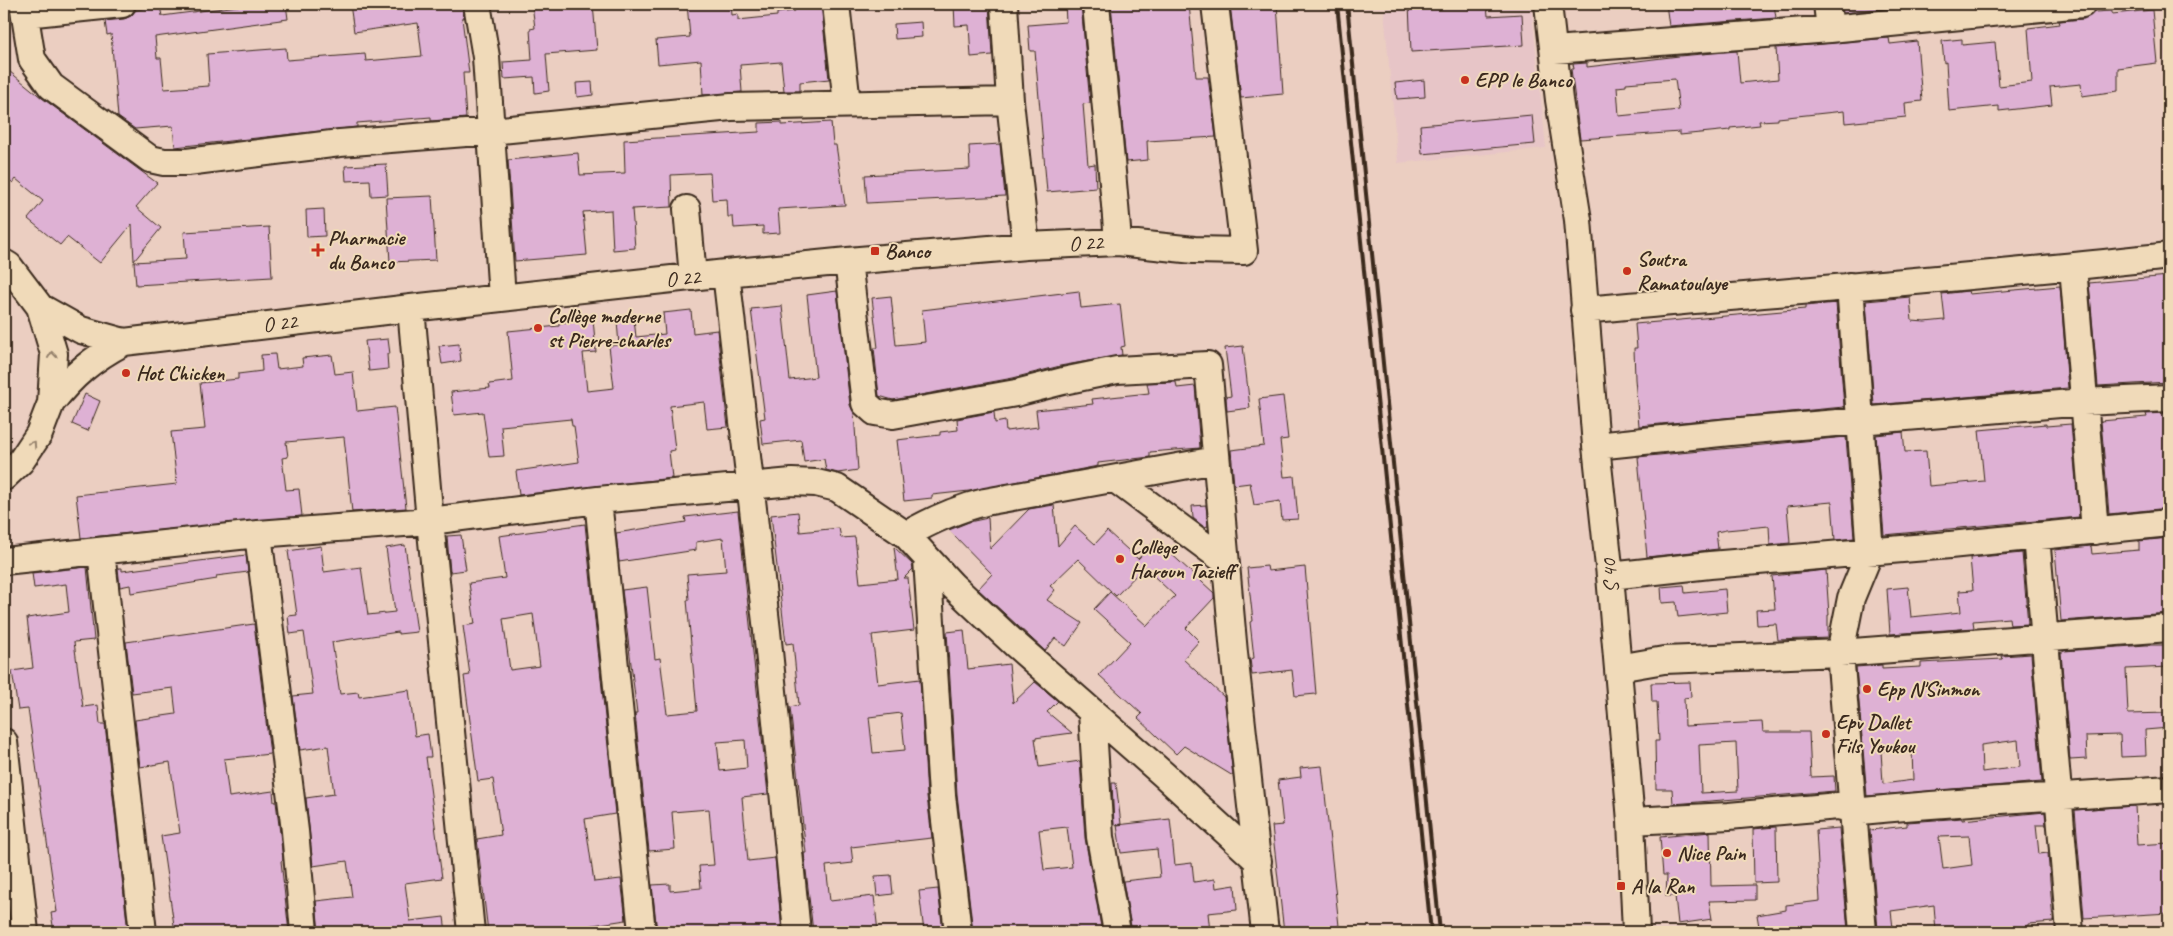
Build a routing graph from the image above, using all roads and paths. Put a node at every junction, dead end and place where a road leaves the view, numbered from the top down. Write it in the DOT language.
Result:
graph roads {
  1 [pos="122,4"];
  2 [pos="477,4"];
  3 [pos="836,4"];
  4 [pos="1004,4"];
  5 [pos="1096,4"];
  6 [pos="1215,4"];
  7 [pos="1548,4"];
  8 [pos="2082,4"];
  9 [pos="2052,5"];
  10 [pos="24,9"];
  11 [pos="1829,16"];
  12 [pos="1554,50"];
  13 [pos="1010,101"];
  14 [pos="847,104"];
  15 [pos="491,131"];
  16 [pos="687,209"];
  17 [pos="1118,242"];
  18 [pos="1026,246"];
  19 [pos="2169,256"];
  20 [pos="848,261"];
  21 [pos="5,262"];
  22 [pos="2073,267"];
  23 [pos="726,273"];
  24 [pos="693,277"];
  25 [pos="1850,286"];
  26 [pos="502,298"];
  27 [pos="40,307"];
  28 [pos="411,308"];
  29 [pos="1584,310"];
  30 [pos="124,342"];
  31 [pos="2169,398"];
  32 [pos="2083,402"];
  33 [pos="50,403"];
  34 [pos="1861,421"];
  35 [pos="1596,446"];
  36 [pos="1216,460"];
  37 [pos="4,477"];
  38 [pos="1115,479"];
  39 [pos="751,486"];
  40 [pos="598,500"];
  41 [pos="430,521"];
  42 [pos="2169,523"];
  43 [pos="2095,531"];
  44 [pos="258,534"];
  45 [pos="906,535"];
  46 [pos="2036,536"];
  47 [pos="101,552"];
  48 [pos="1870,552"];
  49 [pos="927,559"];
  50 [pos="4,561"];
  51 [pos="1225,561"];
  52 [pos="1610,576"];
  53 [pos="2169,628"];
  54 [pos="2046,637"];
  55 [pos="1840,653"];
  56 [pos="1618,668"];
  57 [pos="1092,713"];
  58 [pos="4,742"];
  59 [pos="2169,789"];
  60 [pos="2058,797"];
  61 [pos="1852,812"];
  62 [pos="1631,821"];
  63 [pos="1258,861"];
  64 [pos="25,932"];
  65 [pos="143,932"];
  66 [pos="304,932"];
  67 [pos="471,932"];
  68 [pos="642,932"];
  69 [pos="797,932"];
  70 [pos="958,932"];
  71 [pos="1117,932"];
  72 [pos="1265,932"];
  73 [pos="1636,932"];
  74 [pos="1863,932"];
  75 [pos="2070,932"];
  1 -- 10 [label="street"];
  2 -- 15 [label="street"];
  3 -- 14 [label="street"];
  4 -- 13 [label="street"];
  5 -- 17 [label="street"];
  6 -- 17 [label="street, O 22"];
  7 -- 12 [label="street, S 40"];
  8 -- 9 [label="street"];
  9 -- 11 [label="street"];
  10 -- 15 [label="street"];
  11 -- 12 [label="street"];
  12 -- 29 [label="street, S 40"];
  13 -- 14 [label="street"];
  13 -- 18 [label="street"];
  14 -- 15 [label="street"];
  15 -- 26 [label="street"];
  16 -- 24 [label="street"];
  17 -- 18 [label="street, O 22"];
  18 -- 20 [label="street, O 22"];
  19 -- 22 [label="street"];
  20 -- 23 [label="street, O 22"];
  20 -- 36 [label="street"];
  21 -- 27 [label="street"];
  22 -- 25 [label="street"];
  22 -- 32 [label="street"];
  23 -- 24 [label="street, O 22"];
  23 -- 39 [label="street"];
  24 -- 26 [label="street, O 22"];
  25 -- 29 [label="street"];
  25 -- 34 [label="street"];
  26 -- 28 [label="street, O 22"];
  27 -- 30 [label="street"];
  33 -- 27 [label="street, one-way"];
  28 -- 30 [label="street, O 22"];
  28 -- 41 [label="street"];
  29 -- 35 [label="street, S 40"];
  30 -- 33 [label="street"];
  31 -- 32 [label="street"];
  32 -- 34 [label="street"];
  32 -- 43 [label="street"];
  37 -- 33 [label="street, one-way"];
  34 -- 35 [label="street"];
  34 -- 48 [label="street"];
  35 -- 52 [label="street, S 40"];
  36 -- 38 [label="street"];
  36 -- 51 [label="street"];
  38 -- 45 [label="street"];
  38 -- 51 [label="street"];
  39 -- 40 [label="street"];
  39 -- 45 [label="street"];
  39 -- 69 [label="street"];
  40 -- 41 [label="street"];
  40 -- 68 [label="street"];
  41 -- 44 [label="street"];
  41 -- 67 [label="street"];
  42 -- 43 [label="street"];
  43 -- 46 [label="street"];
  44 -- 47 [label="street"];
  44 -- 66 [label="street"];
  45 -- 49 [label="street"];
  46 -- 48 [label="street"];
  46 -- 54 [label="street"];
  47 -- 50 [label="street"];
  47 -- 65 [label="street"];
  48 -- 52 [label="street"];
  48 -- 55 [label="street"];
  49 -- 57 [label="street"];
  49 -- 70 [label="street"];
  51 -- 63 [label="street"];
  52 -- 56 [label="street, S 40"];
  53 -- 54 [label="street"];
  54 -- 55 [label="street"];
  54 -- 60 [label="street"];
  55 -- 56 [label="street"];
  55 -- 61 [label="street"];
  56 -- 62 [label="street, S 40"];
  57 -- 63 [label="street"];
  57 -- 71 [label="street"];
  58 -- 64 [label="street"];
  59 -- 60 [label="street"];
  60 -- 61 [label="street"];
  60 -- 75 [label="street"];
  61 -- 62 [label="street"];
  61 -- 74 [label="street"];
  62 -- 73 [label="street, S 40"];
  63 -- 72 [label="street"];
}
